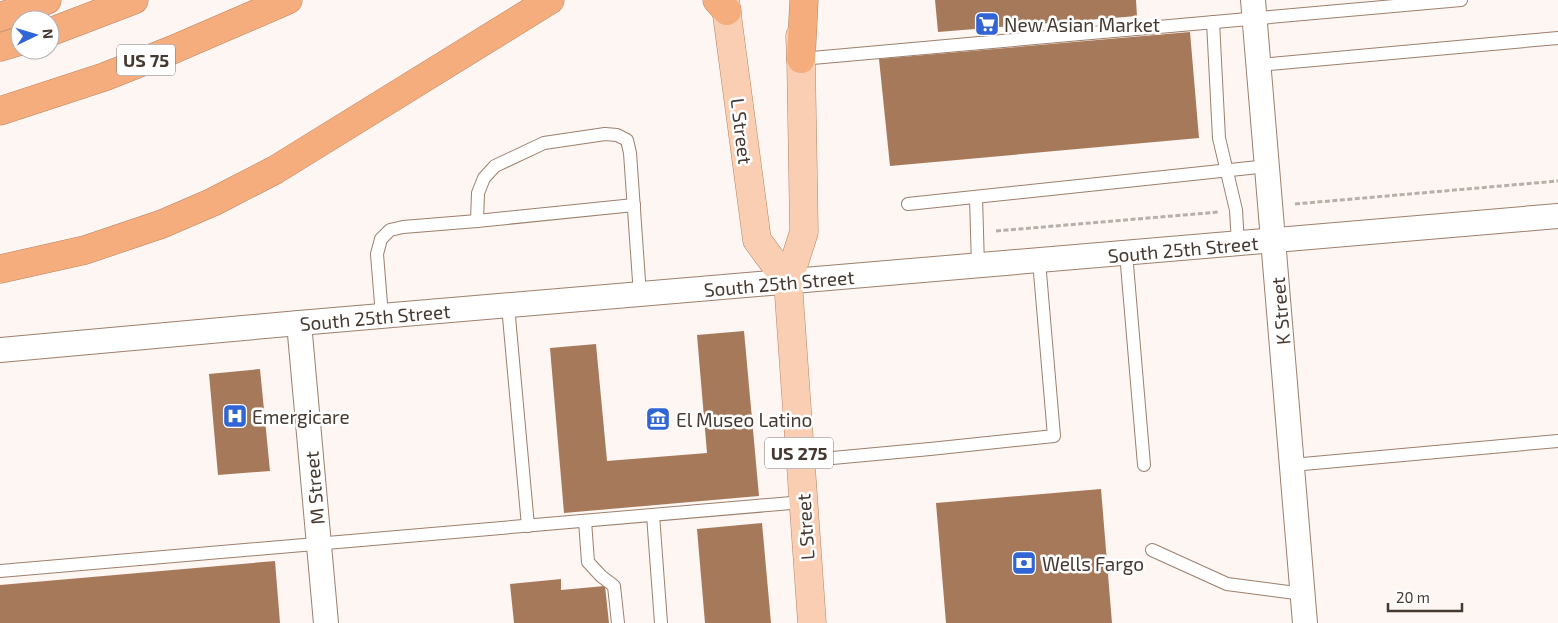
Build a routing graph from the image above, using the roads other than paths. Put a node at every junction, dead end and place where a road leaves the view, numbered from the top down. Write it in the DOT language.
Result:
graph roads {
  1 [pos="47,0"];
  2 [pos="134,0"];
  3 [pos="288,0"];
  4 [pos="550,0"];
  5 [pos="797,0"];
  6 [pos="804,0"];
  7 [pos="1461,0"];
  8 [pos="723,4"];
  9 [pos="1254,9"];
  10 [pos="0,18"];
  11 [pos="1213,22"];
  12 [pos="60,28"];
  13 [pos="1558,38"];
  14 [pos="801,59"];
  15 [pos="1259,65"];
  16 [pos="0,111"];
  17 [pos="1268,166"];
  18 [pos="1226,171"];
  19 [pos="976,197"];
  20 [pos="908,204"];
  21 [pos="634,205"];
  22 [pos="1558,216"];
  23 [pos="476,221"];
  24 [pos="1274,241"];
  25 [pos="1238,244"];
  26 [pos="1126,253"];
  27 [pos="1039,261"];
  28 [pos="978,266"];
  29 [pos="0,269"];
  30 [pos="788,282"];
  31 [pos="640,294"];
  32 [pos="508,306"];
  33 [pos="382,316"];
  34 [pos="300,323"];
  35 [pos="0,350"];
  36 [pos="1558,442"];
  37 [pos="800,461"];
  38 [pos="1144,465"];
  39 [pos="1292,465"];
  40 [pos="803,502"];
  41 [pos="653,515"];
  42 [pos="585,521"];
  43 [pos="528,526"];
  44 [pos="319,544"];
  45 [pos="1152,550"];
  46 [pos="0,571"];
  47 [pos="1303,594"];
  48 [pos="326,623"];
  49 [pos="618,623"];
  50 [pos="661,623"];
  51 [pos="812,623"];
  52 [pos="1305,623"];
  1 -- 10 [label="highway"];
  2 -- 12 [label="highway"];
  3 -- 16 [label="highway, US 75"];
  4 -- 29 [label="highway"];
  5 -- 14 [label="main road, L Street / US 275"];
  6 -- 14 [label="highway"];
  7 -- 9 [label="lane"];
  8 -- 30 [label="main road, L Street"];
  9 -- 11 [label="lane"];
  9 -- 15 [label="street, K Street"];
  11 -- 14 [label="lane"];
  11 -- 18 [label="lane"];
  13 -- 15 [label="lane"];
  14 -- 30 [label="main road, L Street / US 275"];
  15 -- 17 [label="street, K Street"];
  17 -- 18 [label="lane"];
  17 -- 24 [label="street, K Street"];
  18 -- 19 [label="lane"];
  18 -- 25 [label="lane"];
  19 -- 20 [label="lane"];
  19 -- 28 [label="lane"];
  21 -- 23 [label="lane"];
  21 -- 23 [label="lane"];
  21 -- 31 [label="lane"];
  22 -- 24 [label="street, South 25th Street"];
  23 -- 33 [label="lane"];
  24 -- 25 [label="street, South 25th Street"];
  24 -- 39 [label="street, K Street"];
  25 -- 26 [label="street, South 25th Street"];
  26 -- 27 [label="street, South 25th Street"];
  26 -- 38 [label="lane"];
  27 -- 28 [label="street, South 25th Street"];
  27 -- 37 [label="lane"];
  28 -- 30 [label="street, South 25th Street"];
  30 -- 31 [label="street, South 25th Street"];
  30 -- 37 [label="main road, L Street / US 275"];
  31 -- 32 [label="street, South 25th Street"];
  32 -- 33 [label="street, South 25th Street"];
  32 -- 43 [label="lane"];
  33 -- 34 [label="street, South 25th Street"];
  34 -- 35 [label="street, South 25th Street"];
  34 -- 44 [label="street, M Street"];
  36 -- 39 [label="lane"];
  37 -- 40 [label="main road, L Street / US 275"];
  39 -- 47 [label="street, K Street"];
  40 -- 41 [label="lane"];
  40 -- 51 [label="main road, L Street / US 275"];
  41 -- 42 [label="lane"];
  41 -- 50 [label="lane"];
  42 -- 43 [label="lane"];
  42 -- 49 [label="lane"];
  43 -- 44 [label="lane"];
  44 -- 46 [label="lane"];
  44 -- 48 [label="street, M Street"];
  45 -- 47 [label="lane"];
  47 -- 52 [label="street, K Street"];
}
